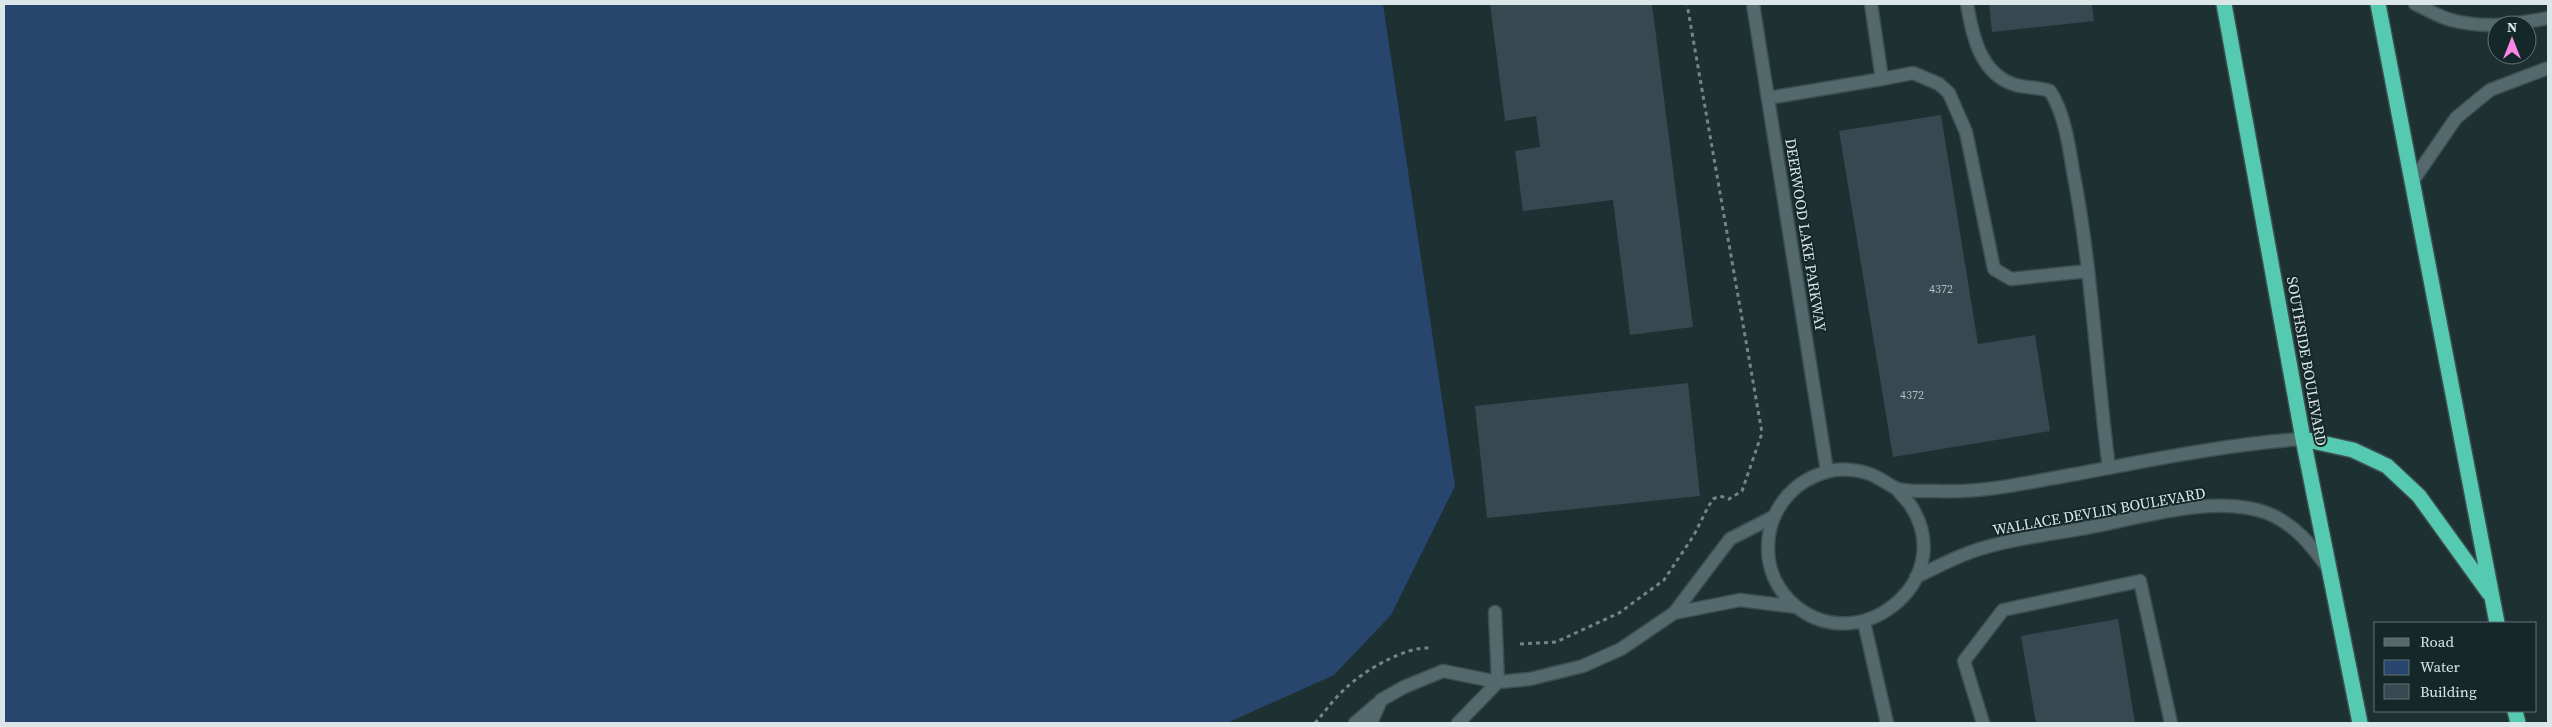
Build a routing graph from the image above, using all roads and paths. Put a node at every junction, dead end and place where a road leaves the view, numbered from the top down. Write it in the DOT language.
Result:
graph roads {
  1 [pos="1687,4"];
  2 [pos="1753,4"];
  3 [pos="1870,4"];
  4 [pos="1967,4"];
  5 [pos="2224,4"];
  6 [pos="2378,4"];
  7 [pos="2415,4"];
  8 [pos="2548,18"];
  9 [pos="2548,68"];
  10 [pos="1882,79"];
  11 [pos="1768,98"];
  12 [pos="2412,182"];
  13 [pos="2088,271"];
  14 [pos="2303,439"];
  15 [pos="2109,468"];
  16 [pos="1827,471"];
  17 [pos="1897,489"];
  18 [pos="1773,517"];
  19 [pos="2329,569"];
  20 [pos="1916,577"];
  21 [pos="2492,597"];
  22 [pos="1797,607"];
  23 [pos="1495,612"];
  24 [pos="1674,613"];
  25 [pos="1864,622"];
  26 [pos="2497,622"];
  27 [pos="1496,645"];
  28 [pos="1431,648"];
  29 [pos="1498,682"];
  30 [pos="1381,700"];
  31 [pos="1315,723"];
  32 [pos="1355,723"];
  33 [pos="1371,723"];
  34 [pos="1458,723"];
  35 [pos="1887,723"];
  36 [pos="1983,723"];
  37 [pos="2171,723"];
  38 [pos="2360,723"];
  1 -- 27 [label="path"];
  2 -- 11 [label="street, DEERWOOD LAKE PARKWAY"];
  3 -- 10 [label="street"];
  4 -- 13 [label="street"];
  5 -- 14 [label="highway, SOUTHSIDE BOULEVARD"];
  6 -- 12 [label="highway"];
  7 -- 8 [label="street"];
  9 -- 12 [label="street"];
  10 -- 11 [label="street"];
  10 -- 13 [label="street"];
  11 -- 16 [label="street, DEERWOOD LAKE PARKWAY"];
  12 -- 21 [label="highway"];
  13 -- 15 [label="street"];
  14 -- 15 [label="street"];
  14 -- 19 [label="highway, SOUTHSIDE BOULEVARD"];
  14 -- 21 [label="highway"];
  15 -- 17 [label="street"];
  16 -- 17 [label="street"];
  16 -- 18 [label="street"];
  17 -- 20 [label="street"];
  18 -- 22 [label="street"];
  18 -- 24 [label="street"];
  19 -- 20 [label="street, WALLACE DEVLIN BOULEVARD"];
  19 -- 38 [label="highway, SOUTHSIDE BOULEVARD"];
  20 -- 25 [label="street"];
  21 -- 26 [label="highway"];
  22 -- 24 [label="street"];
  22 -- 25 [label="street"];
  23 -- 27 [label="street"];
  24 -- 29 [label="street"];
  25 -- 35 [label="street"];
  27 -- 29 [label="street"];
  28 -- 31 [label="path"];
  29 -- 30 [label="street"];
  29 -- 34 [label="street"];
  30 -- 32 [label="street"];
  30 -- 33 [label="street"];
  36 -- 37 [label="street"];
}
